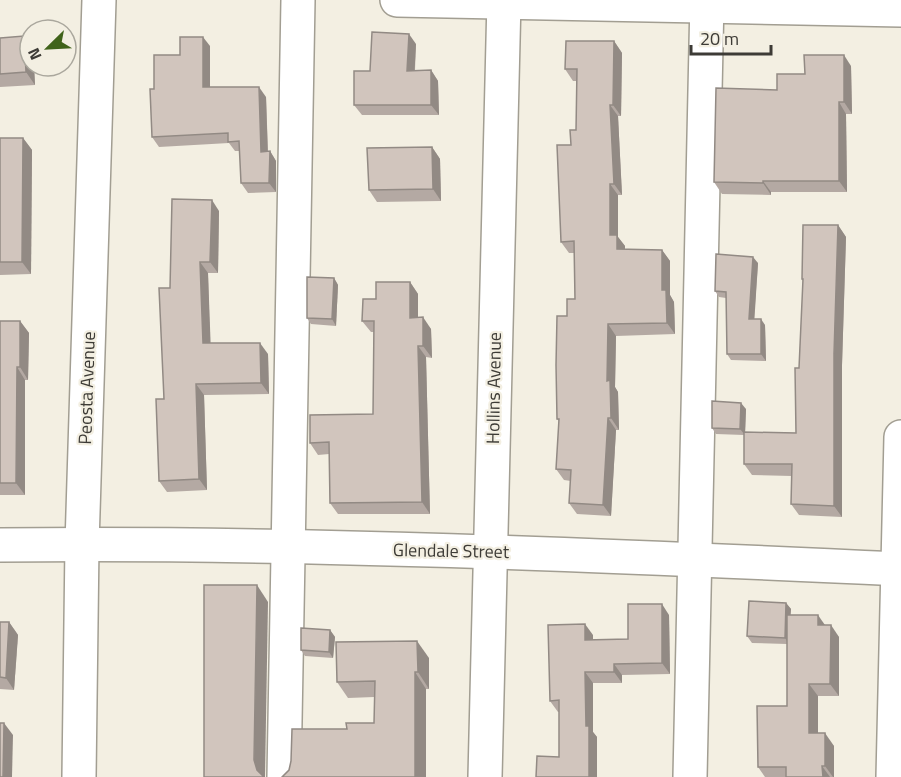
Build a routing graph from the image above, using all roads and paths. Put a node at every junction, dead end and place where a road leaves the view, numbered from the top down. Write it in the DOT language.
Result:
graph roads {
  1 [pos="99,0"];
  2 [pos="298,0"];
  3 [pos="397,0"];
  4 [pos="504,1"];
  5 [pos="707,3"];
  6 [pos="901,10"];
  7 [pos="901,437"];
  8 [pos="82,544"];
  9 [pos="0,545"];
  10 [pos="289,548"];
  11 [pos="490,552"];
  12 [pos="695,560"];
  13 [pos="899,569"];
  14 [pos="79,777"];
  15 [pos="284,777"];
  16 [pos="485,777"];
  17 [pos="690,777"];
  18 [pos="893,777"];
  1 -- 8 [label="street, Peosta Avenue"];
  2 -- 10 [label="street"];
  3 -- 4 [label="street"];
  4 -- 5 [label="street"];
  4 -- 11 [label="street, Hollins Avenue"];
  5 -- 6 [label="street"];
  5 -- 12 [label="street"];
  7 -- 13 [label="street"];
  8 -- 9 [label="street, Glendale Street"];
  8 -- 10 [label="street, Glendale Street"];
  8 -- 14 [label="street, Peosta Avenue"];
  10 -- 11 [label="street, Glendale Street"];
  10 -- 15 [label="street"];
  11 -- 12 [label="street, Glendale Street"];
  11 -- 16 [label="street, Hollins Avenue"];
  12 -- 13 [label="street, Glendale Street"];
  12 -- 17 [label="street"];
  13 -- 18 [label="street"];
}
